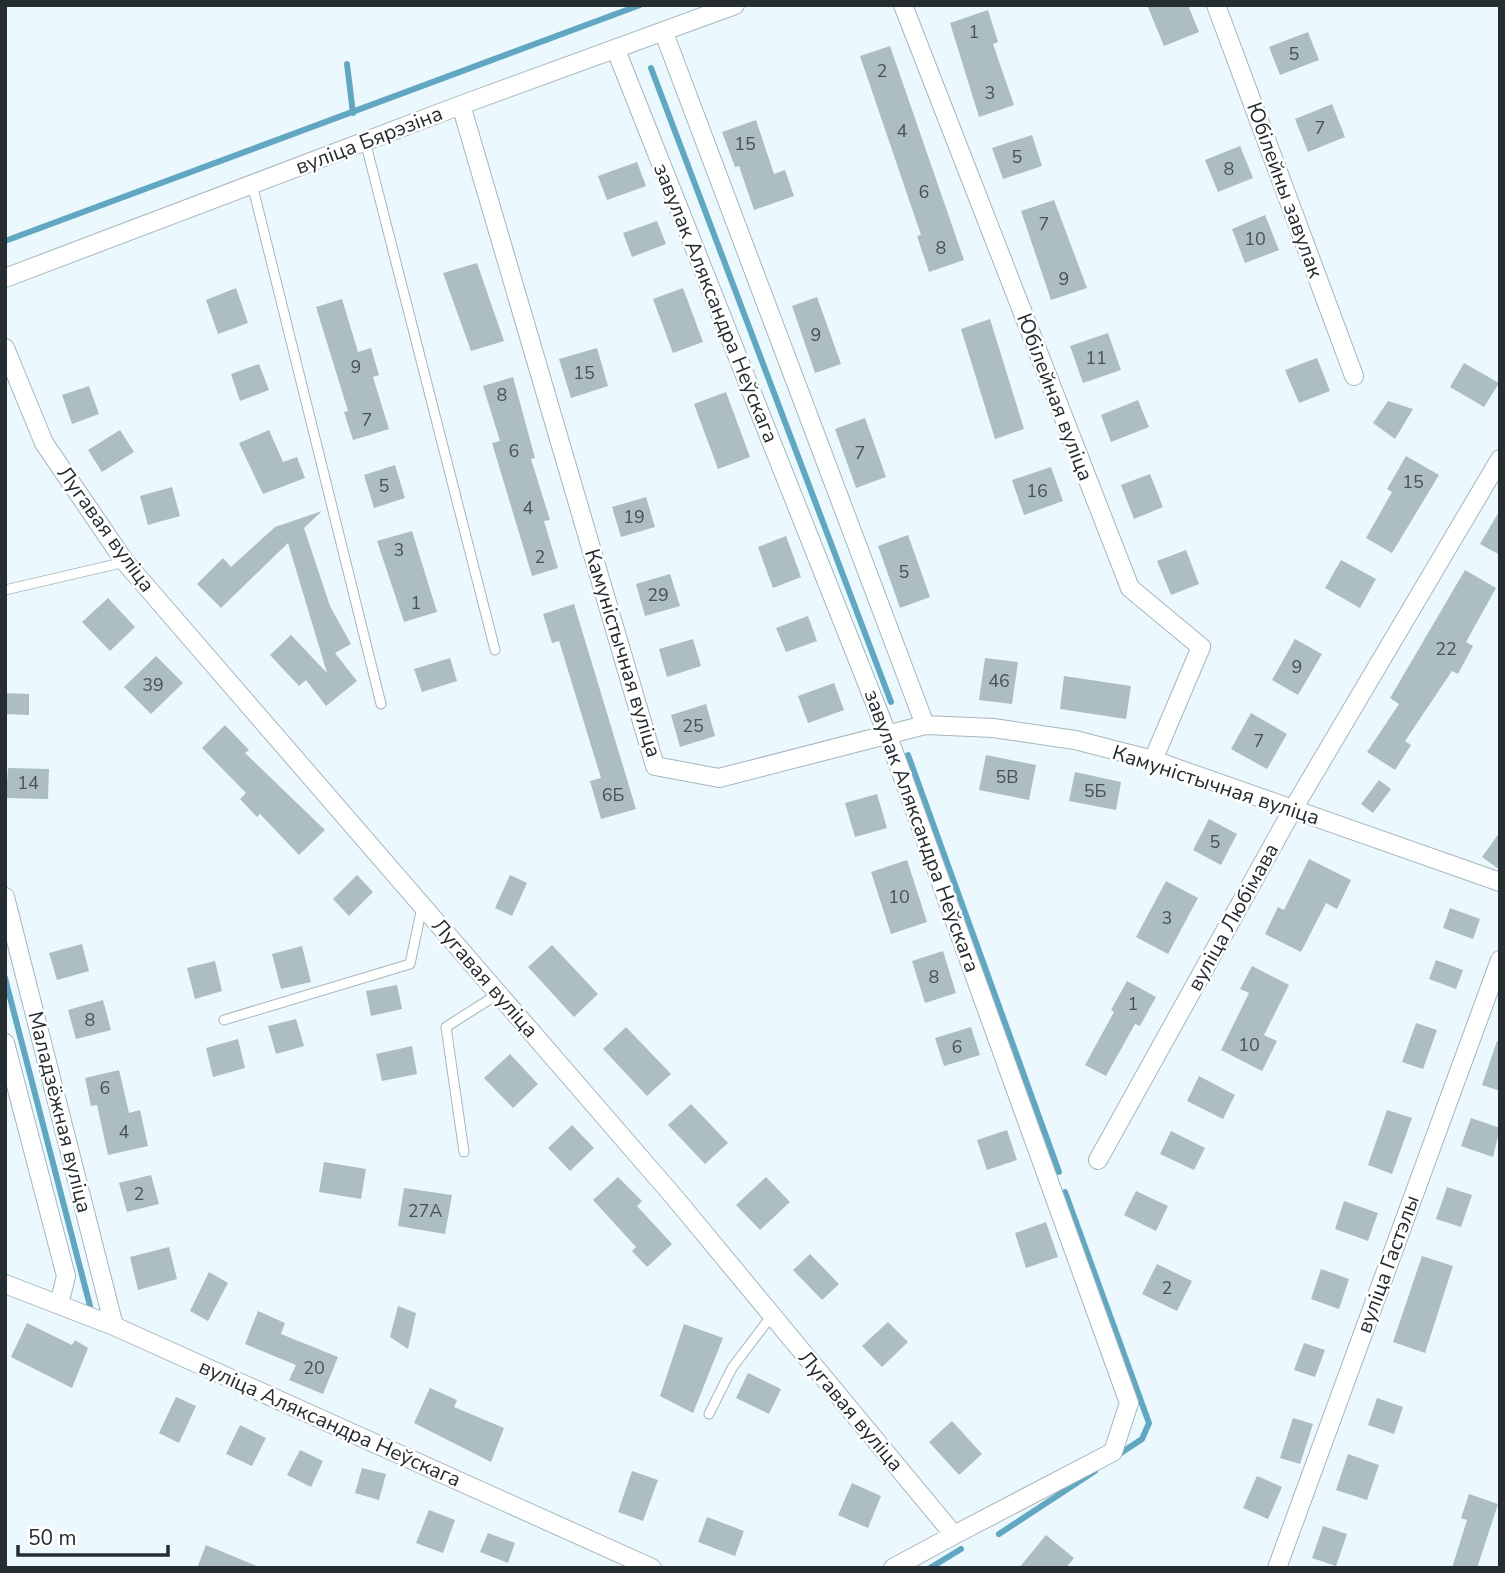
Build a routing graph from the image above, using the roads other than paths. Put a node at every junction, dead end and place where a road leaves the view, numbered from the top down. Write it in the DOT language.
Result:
graph roads {
  1 [pos="735,5"];
  2 [pos="903,5"];
  3 [pos="1216,5"];
  4 [pos="664,33"];
  5 [pos="616,50"];
  6 [pos="461,105"];
  7 [pos="365,141"];
  8 [pos="252,184"];
  9 [pos="5,278"];
  10 [pos="5,348"];
  11 [pos="1354,376"];
  12 [pos="1500,459"];
  13 [pos="125,562"];
  14 [pos="5,590"];
  15 [pos="495,650"];
  16 [pos="381,704"];
  17 [pos="925,725"];
  18 [pos="888,736"];
  19 [pos="1153,760"];
  20 [pos="1293,810"];
  21 [pos="1500,882"];
  22 [pos="5,897"];
  23 [pos="422,905"];
  24 [pos="1500,960"];
  25 [pos="498,994"];
  26 [pos="224,1020"];
  27 [pos="5,1043"];
  28 [pos="464,1152"];
  29 [pos="1098,1160"];
  30 [pos="5,1284"];
  31 [pos="59,1305"];
  32 [pos="772,1315"];
  33 [pos="114,1326"];
  34 [pos="709,1414"];
  35 [pos="954,1535"];
  36 [pos="652,1568"];
  37 [pos="893,1568"];
  38 [pos="1277,1568"];
  1 -- 4 [label="street, вуліца Бярэзіна"];
  2 -- 19 [label="street, Юбілейная вуліца"];
  3 -- 11 [label="street, Юбілейны завулак"];
  4 -- 5 [label="street, вуліца Бярэзіна"];
  4 -- 17 [label="street, завулак Аляксандра Неўскага"];
  5 -- 6 [label="street, вуліца Бярэзіна"];
  5 -- 18 [label="street, завулак Аляксандра Неўскага"];
  6 -- 7 [label="street, вуліца Бярэзіна"];
  6 -- 18 [label="street, Камуністычная вуліца"];
  7 -- 8 [label="street, вуліца Бярэзіна"];
  7 -- 15 [label="lane"];
  8 -- 9 [label="street, вуліца Бярэзіна"];
  8 -- 16 [label="lane"];
  10 -- 13 [label="street, Лугавая вуліца"];
  12 -- 20 [label="street, вуліца Любімава"];
  13 -- 14 [label="lane"];
  13 -- 23 [label="street, Лугавая вуліца"];
  17 -- 18 [label="street, Камуністычная вуліца"];
  17 -- 19 [label="street, Камуністычная вуліца"];
  18 -- 35 [label="street, завулак Аляксандра Неўскага"];
  19 -- 20 [label="street, Камуністычная вуліца"];
  20 -- 21 [label="street, Камуністычная вуліца"];
  20 -- 29 [label="street, вуліца Любімава"];
  22 -- 33 [label="street, Маладзёжная вуліца"];
  23 -- 25 [label="street, Лугавая вуліца"];
  23 -- 26 [label="lane"];
  24 -- 38 [label="street, вуліца Гастэлы"];
  25 -- 28 [label="lane"];
  25 -- 32 [label="street, Лугавая вуліца"];
  27 -- 31 [label="street, Маладзёжная вуліца"];
  30 -- 31 [label="street, вуліца Аляксандра Неўскага"];
  31 -- 33 [label="street, вуліца Аляксандра Неўскага"];
  32 -- 34 [label="lane"];
  32 -- 35 [label="street, Лугавая вуліца"];
  33 -- 36 [label="street, вуліца Аляксандра Неўскага"];
  35 -- 37 [label="street"];
}
